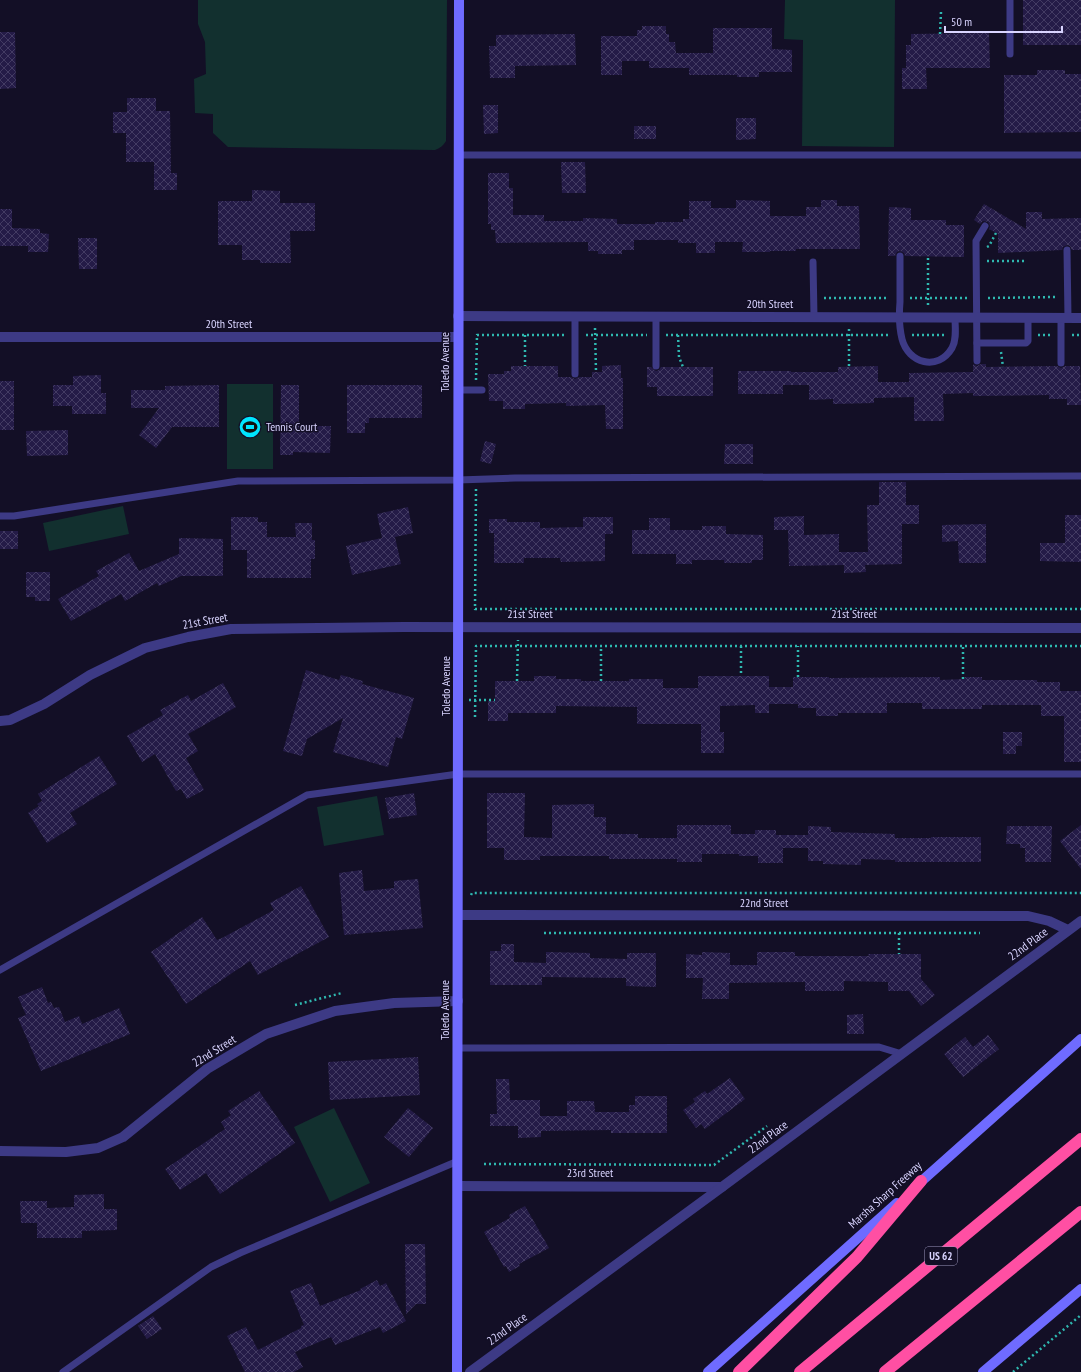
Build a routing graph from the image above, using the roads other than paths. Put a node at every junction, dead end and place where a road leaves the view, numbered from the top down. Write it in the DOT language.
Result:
graph roads {
  1 [pos="459,0"];
  2 [pos="1010,0"];
  3 [pos="1010,54"];
  4 [pos="459,155"];
  5 [pos="1081,155"];
  6 [pos="985,226"];
  7 [pos="1067,250"];
  8 [pos="900,256"];
  9 [pos="813,262"];
  10 [pos="458,316"];
  11 [pos="575,316"];
  12 [pos="656,317"];
  13 [pos="814,317"];
  14 [pos="899,317"];
  15 [pos="955,318"];
  16 [pos="976,318"];
  17 [pos="1028,318"];
  18 [pos="1064,318"];
  19 [pos="1081,318"];
  20 [pos="0,337"];
  21 [pos="458,337"];
  22 [pos="977,343"];
  23 [pos="977,361"];
  24 [pos="1061,363"];
  25 [pos="656,366"];
  26 [pos="575,374"];
  27 [pos="458,390"];
  28 [pos="479,390"];
  29 [pos="1081,476"];
  30 [pos="458,480"];
  31 [pos="0,516"];
  32 [pos="459,627"];
  33 [pos="1081,628"];
  34 [pos="0,721"];
  35 [pos="458,774"];
  36 [pos="1081,774"];
  37 [pos="458,915"];
  38 [pos="1081,921"];
  39 [pos="1068,930"];
  40 [pos="0,970"];
  41 [pos="458,1001"];
  42 [pos="1081,1039"];
  43 [pos="458,1048"];
  44 [pos="902,1054"];
  45 [pos="1081,1139"];
  46 [pos="0,1151"];
  47 [pos="458,1161"];
  48 [pos="921,1181"];
  49 [pos="458,1186"];
  50 [pos="722,1187"];
  51 [pos="1081,1212"];
  52 [pos="1081,1288"];
  53 [pos="63,1372"];
  54 [pos="457,1372"];
  55 [pos="470,1372"];
  56 [pos="708,1372"];
  57 [pos="739,1372"];
  58 [pos="800,1372"];
  59 [pos="884,1372"];
  60 [pos="983,1372"];
  1 -- 4 [label="street, Toledo Avenue"];
  2 -- 3 [label="lane"];
  4 -- 5 [label="lane"];
  4 -- 10 [label="street, Toledo Avenue"];
  6 -- 16 [label="lane"];
  7 -- 18 [label="lane"];
  8 -- 14 [label="lane"];
  9 -- 13 [label="lane"];
  10 -- 11 [label="street, 20th Street"];
  10 -- 21 [label="street, Toledo Avenue"];
  11 -- 12 [label="street, 20th Street"];
  11 -- 26 [label="lane"];
  12 -- 13 [label="street, 20th Street"];
  12 -- 25 [label="lane"];
  13 -- 14 [label="street, 20th Street"];
  14 -- 15 [label="street, 20th Street"];
  14 -- 15 [label="lane"];
  15 -- 16 [label="street, 20th Street"];
  16 -- 17 [label="street, 20th Street"];
  16 -- 22 [label="lane"];
  17 -- 18 [label="street, 20th Street"];
  17 -- 22 [label="lane"];
  18 -- 19 [label="street, 20th Street"];
  18 -- 24 [label="lane"];
  20 -- 21 [label="street, 20th Street"];
  21 -- 27 [label="street, Toledo Avenue"];
  22 -- 23 [label="lane"];
  27 -- 28 [label="lane"];
  27 -- 30 [label="street, Toledo Avenue"];
  29 -- 30 [label="lane"];
  30 -- 31 [label="lane"];
  30 -- 32 [label="street, Toledo Avenue"];
  32 -- 33 [label="street, 21st Street"];
  32 -- 34 [label="street, 21st Street"];
  32 -- 35 [label="street, Toledo Avenue"];
  35 -- 36 [label="lane"];
  35 -- 37 [label="street, Toledo Avenue"];
  35 -- 40 [label="lane"];
  37 -- 39 [label="street, 22nd Street"];
  37 -- 41 [label="street, Toledo Avenue"];
  38 -- 39 [label="street, 22nd Place"];
  39 -- 44 [label="street, 22nd Place"];
  41 -- 43 [label="street, Toledo Avenue"];
  41 -- 46 [label="street, 22nd Street"];
  42 -- 48 [label="street, Marsha Sharp Freeway"];
  43 -- 44 [label="lane"];
  43 -- 47 [label="street, Toledo Avenue"];
  44 -- 50 [label="street, 22nd Place"];
  45 -- 58 [label="highway, US 62"];
  47 -- 49 [label="street, Toledo Avenue"];
  47 -- 53 [label="lane"];
  48 -- 56 [label="street, Marsha Sharp Freeway"];
  48 -- 57 [label="highway"];
  49 -- 50 [label="street, 23rd Street"];
  49 -- 54 [label="street, Toledo Avenue"];
  50 -- 55 [label="street, 22nd Place"];
  51 -- 59 [label="highway"];
  52 -- 60 [label="street"];
}
